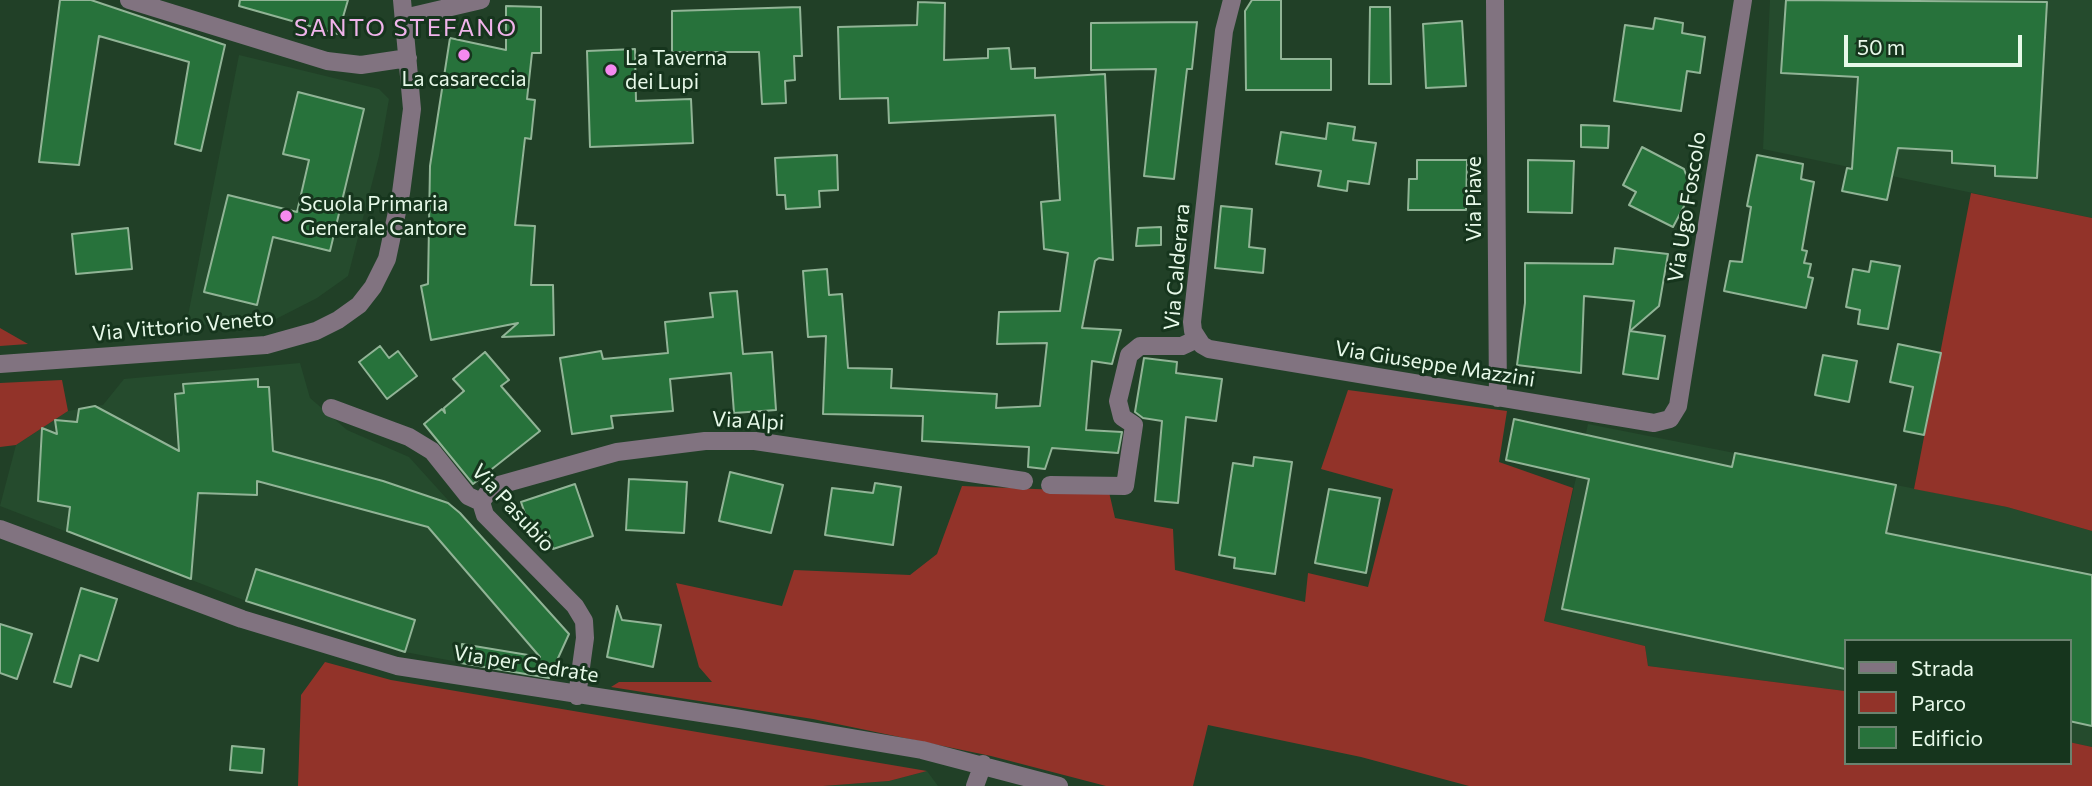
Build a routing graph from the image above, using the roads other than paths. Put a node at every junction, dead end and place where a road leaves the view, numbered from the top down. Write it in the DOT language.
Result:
graph roads {
  1 [pos="129,0"];
  2 [pos="402,0"];
  3 [pos="481,0"];
  4 [pos="1232,0"];
  5 [pos="1495,0"];
  6 [pos="1743,0"];
  7 [pos="404,18"];
  8 [pos="408,58"];
  9 [pos="1197,339"];
  10 [pos="0,364"];
  11 [pos="1498,398"];
  12 [pos="331,408"];
  13 [pos="1670,419"];
  14 [pos="1024,481"];
  15 [pos="1050,485"];
  16 [pos="481,502"];
  17 [pos="0,529"];
  18 [pos="577,696"];
  19 [pos="983,764"];
  20 [pos="975,786"];
  21 [pos="1059,786"];
  1 -- 8 [label="street"];
  2 -- 7 [label="street, Via Vittorio Veneto"];
  3 -- 7 [label="street"];
  4 -- 9 [label="street, Via Calderara"];
  5 -- 11 [label="street, Via Piave"];
  6 -- 13 [label="street, Via Ugo Foscolo"];
  7 -- 8 [label="street, Via Vittorio Veneto"];
  8 -- 10 [label="street, Via Vittorio Veneto"];
  9 -- 11 [label="street, Via Giuseppe Mazzini"];
  9 -- 15 [label="street, Via Calderara"];
  11 -- 13 [label="street, Via Giuseppe Mazzini"];
  12 -- 16 [label="street, Via Pasubio"];
  14 -- 16 [label="street, Via Alpi"];
  16 -- 18 [label="street, Via Pasubio"];
  17 -- 18 [label="street, Via per Cedrate"];
  18 -- 19 [label="street, Via per Cedrate"];
  19 -- 20 [label="street"];
  19 -- 21 [label="street, Via per Cedrate"];
}
